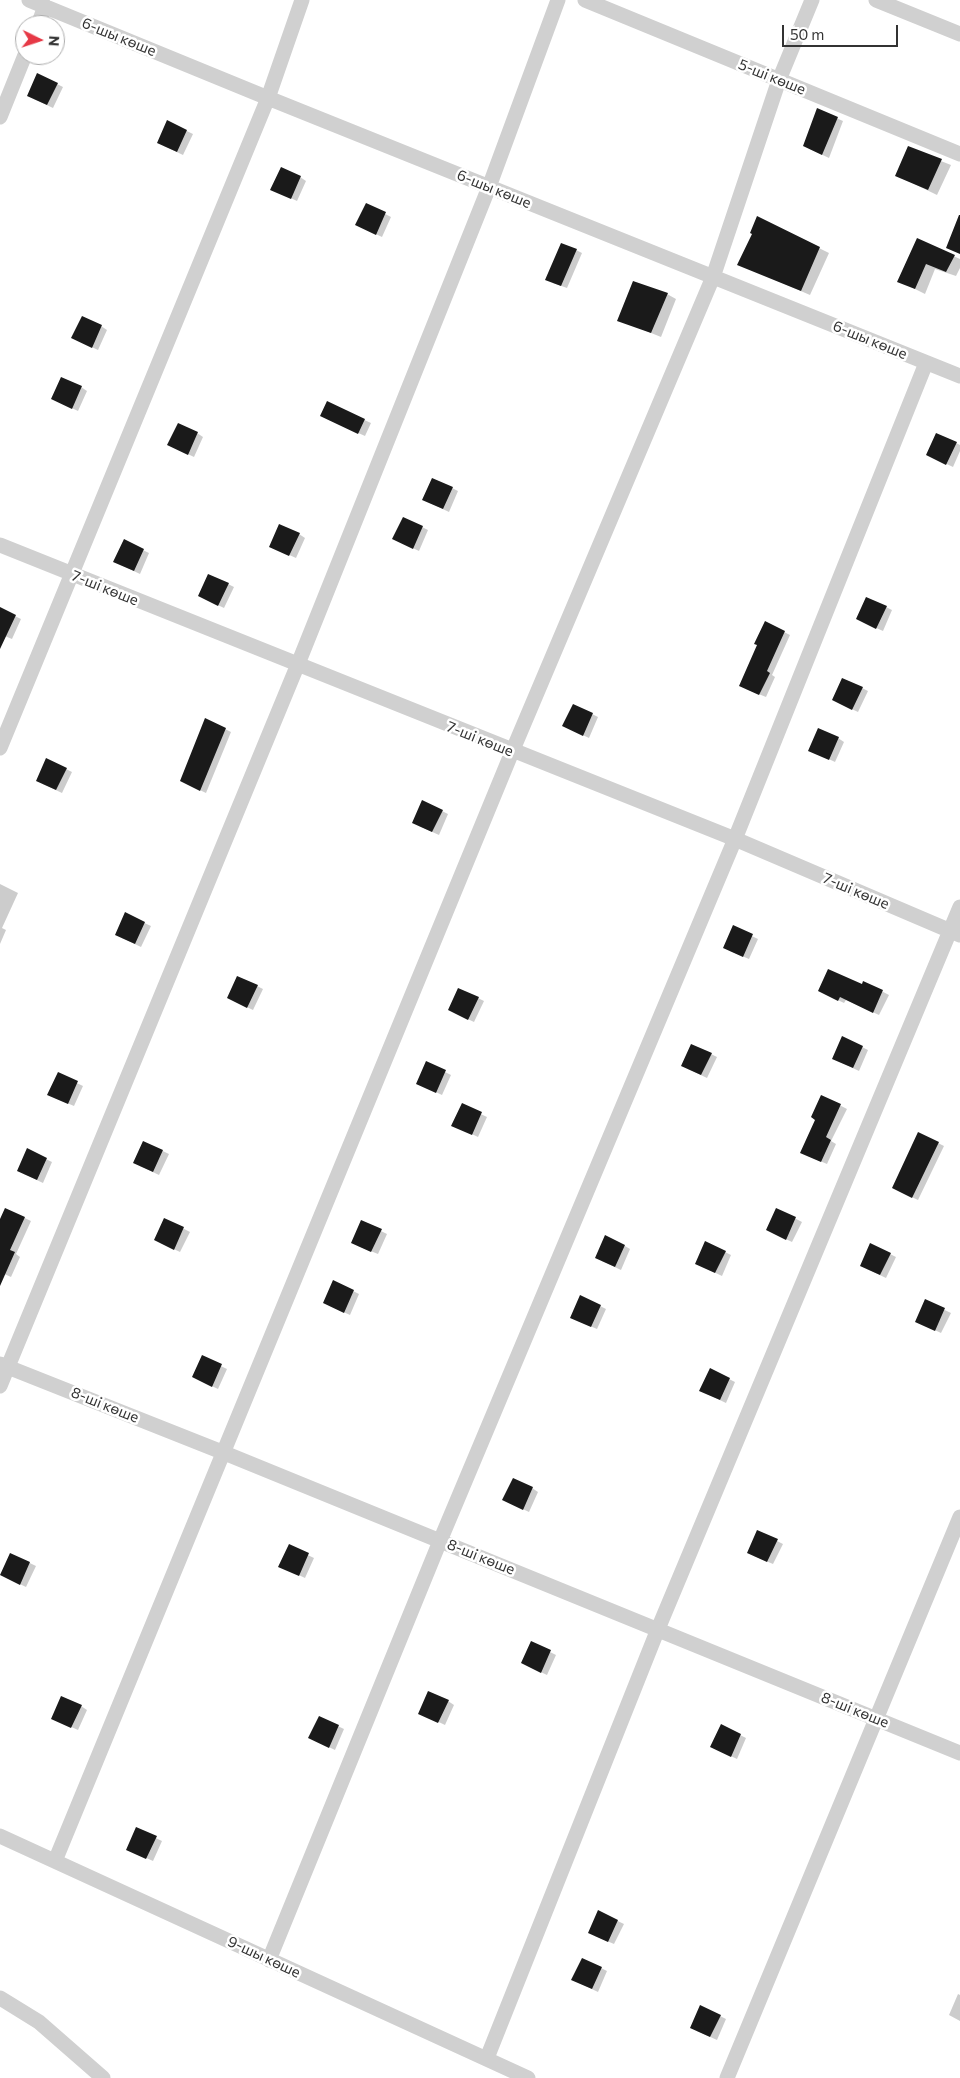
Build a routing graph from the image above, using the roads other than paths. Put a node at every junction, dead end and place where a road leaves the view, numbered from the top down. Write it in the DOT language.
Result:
graph roads {
  1 [pos="29,0"];
  2 [pos="302,0"];
  3 [pos="558,0"];
  4 [pos="585,0"];
  5 [pos="812,0"];
  6 [pos="876,0"];
  7 [pos="45,6"];
  8 [pos="42,15"];
  9 [pos="960,34"];
  10 [pos="21,65"];
  11 [pos="779,80"];
  12 [pos="268,98"];
  13 [pos="0,117"];
  14 [pos="960,154"];
  15 [pos="489,187"];
  16 [pos="713,278"];
  17 [pos="926,363"];
  18 [pos="960,376"];
  19 [pos="0,545"];
  20 [pos="71,575"];
  21 [pos="298,664"];
  22 [pos="0,748"];
  23 [pos="512,752"];
  24 [pos="734,840"];
  25 [pos="960,907"];
  26 [pos="955,933"];
  27 [pos="4,1365"];
  28 [pos="0,1386"];
  29 [pos="222,1452"];
  30 [pos="960,1517"];
  31 [pos="440,1541"];
  32 [pos="658,1629"];
  33 [pos="878,1719"];
  34 [pos="960,1753"];
  35 [pos="0,1836"];
  36 [pos="55,1861"];
  37 [pos="269,1960"];
  38 [pos="0,1998"];
  39 [pos="487,2058"];
  40 [pos="103,2078"];
  41 [pos="528,2078"];
  42 [pos="727,2078"];
  1 -- 7 [label="lane, 6-шы көше"];
  2 -- 12 [label="lane"];
  3 -- 15 [label="lane"];
  4 -- 11 [label="lane, 5-ші көше"];
  5 -- 11 [label="lane"];
  6 -- 9 [label="lane"];
  7 -- 8 [label="lane"];
  7 -- 12 [label="lane, 6-шы көше"];
  10 -- 13 [label="lane"];
  11 -- 14 [label="lane, 5-ші көше"];
  11 -- 16 [label="lane"];
  12 -- 15 [label="lane, 6-шы көше"];
  12 -- 20 [label="lane"];
  15 -- 16 [label="lane, 6-шы көше"];
  15 -- 21 [label="lane"];
  16 -- 17 [label="lane, 6-шы көше"];
  16 -- 23 [label="lane"];
  17 -- 18 [label="lane, 6-шы көше"];
  17 -- 24 [label="lane"];
  19 -- 20 [label="lane, 7-ші көше"];
  20 -- 21 [label="lane, 7-ші көше"];
  20 -- 22 [label="lane"];
  21 -- 23 [label="lane, 7-ші көше"];
  21 -- 27 [label="lane"];
  23 -- 24 [label="lane, 7-ші көше"];
  23 -- 29 [label="lane"];
  24 -- 26 [label="lane, 7-ші көше"];
  24 -- 31 [label="lane"];
  25 -- 26 [label="lane"];
  26 -- 32 [label="lane"];
  27 -- 28 [label="lane"];
  27 -- 29 [label="lane, 8-ші көше"];
  29 -- 31 [label="lane, 8-ші көше"];
  29 -- 36 [label="lane"];
  30 -- 33 [label="lane"];
  31 -- 32 [label="lane, 8-ші көше"];
  31 -- 37 [label="lane"];
  32 -- 33 [label="lane, 8-ші көше"];
  32 -- 39 [label="lane"];
  33 -- 34 [label="lane, 8-ші көше"];
  33 -- 42 [label="lane"];
  35 -- 36 [label="lane, 9-шы көше"];
  36 -- 37 [label="lane, 9-шы көше"];
  37 -- 39 [label="lane, 9-шы көше"];
  38 -- 40 [label="lane"];
  39 -- 41 [label="lane, 9-шы көше"];
}
